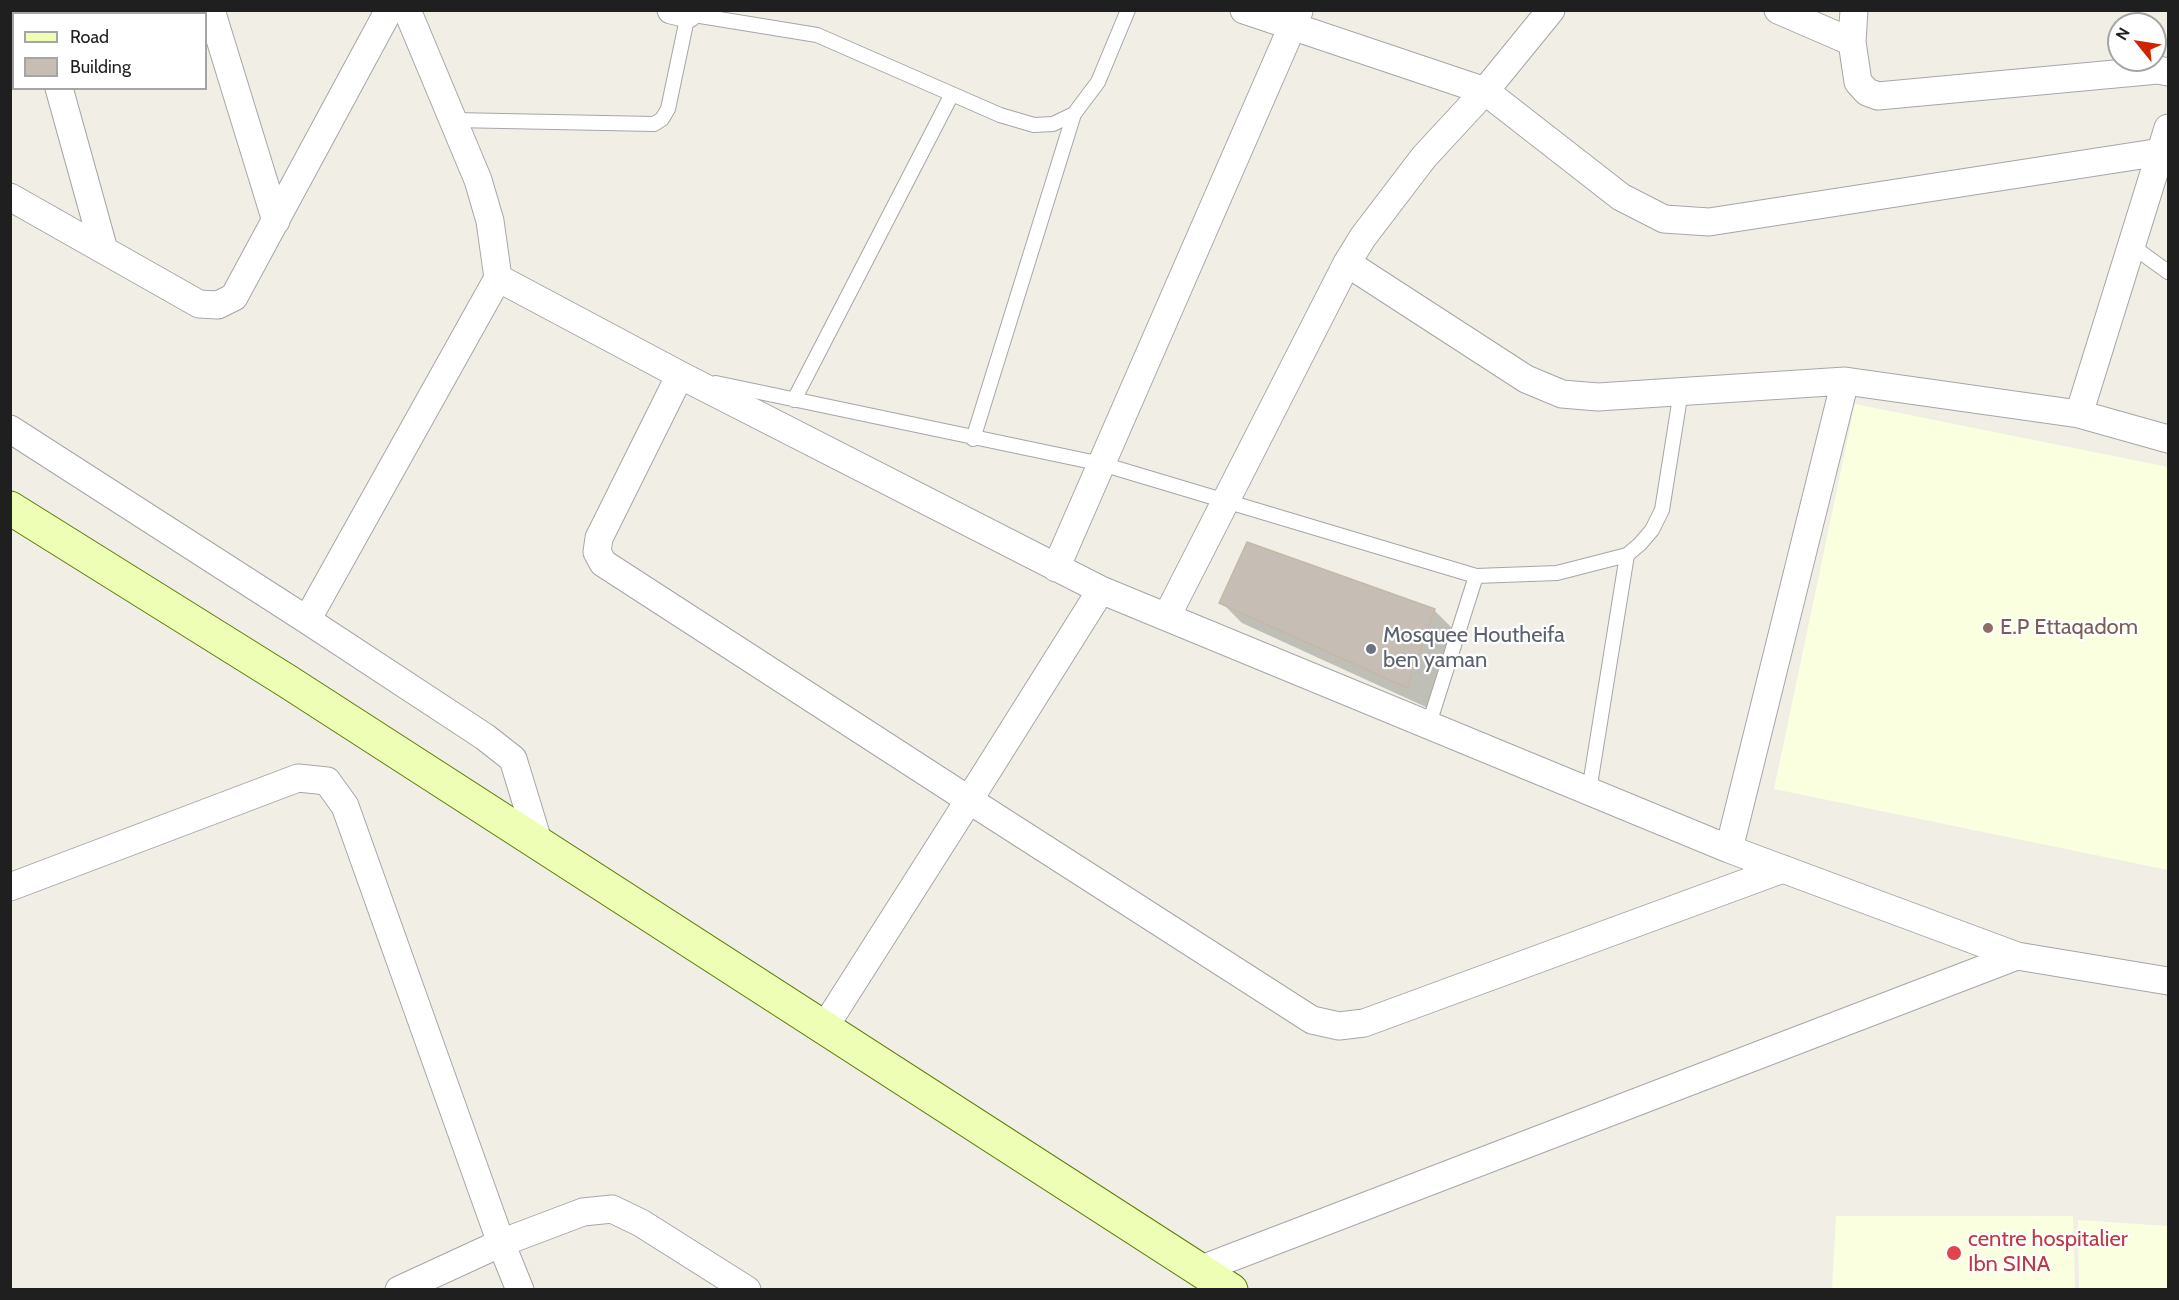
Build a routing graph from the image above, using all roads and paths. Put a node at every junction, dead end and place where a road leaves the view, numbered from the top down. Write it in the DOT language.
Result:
graph roads {
  1 [pos="211,10"];
  2 [pos="389,10"];
  3 [pos="407,10"];
  4 [pos="1128,10"];
  5 [pos="1244,10"];
  6 [pos="1551,10"];
  7 [pos="1778,10"];
  8 [pos="1854,10"];
  9 [pos="683,12"];
  10 [pos="1296,18"];
  11 [pos="1852,42"];
  12 [pos="2169,72"];
  13 [pos="60,90"];
  14 [pos="1485,91"];
  15 [pos="952,94"];
  16 [pos="1074,114"];
  17 [pos="453,120"];
  18 [pos="2165,140"];
  19 [pos="10,197"];
  20 [pos="276,221"];
  21 [pos="2132,246"];
  22 [pos="104,250"];
  23 [pos="1347,263"];
  24 [pos="2169,272"];
  25 [pos="498,278"];
  26 [pos="680,375"];
  27 [pos="1845,381"];
  28 [pos="1682,391"];
  29 [pos="794,400"];
  30 [pos="2079,414"];
  31 [pos="10,429"];
  32 [pos="973,439"];
  33 [pos="2169,439"];
  34 [pos="1102,464"];
  35 [pos="1224,503"];
  36 [pos="10,508"];
  37 [pos="1627,555"];
  38 [pos="1056,568"];
  39 [pos="1476,576"];
  40 [pos="1101,590"];
  41 [pos="1167,616"];
  42 [pos="307,620"];
  43 [pos="1429,724"];
  44 [pos="1589,791"];
  45 [pos="969,800"];
  46 [pos="539,844"];
  47 [pos="1729,849"];
  48 [pos="1783,869"];
  49 [pos="10,887"];
  50 [pos="2017,956"];
  51 [pos="2169,981"];
  52 [pos="824,1028"];
  53 [pos="501,1243"];
  54 [pos="1199,1270"];
  55 [pos="399,1290"];
  56 [pos="520,1290"];
  57 [pos="747,1290"];
  58 [pos="1231,1290"];
  1 -- 20 [label="street"];
  2 -- 20 [label="street"];
  3 -- 17 [label="street"];
  4 -- 16 [label="lane"];
  5 -- 10 [label="street"];
  6 -- 14 [label="street"];
  7 -- 11 [label="street"];
  8 -- 11 [label="street"];
  9 -- 15 [label="lane"];
  9 -- 17 [label="lane"];
  10 -- 14 [label="street"];
  10 -- 34 [label="street"];
  11 -- 12 [label="street"];
  13 -- 22 [label="street"];
  14 -- 18 [label="street"];
  14 -- 23 [label="street"];
  15 -- 16 [label="lane"];
  15 -- 29 [label="lane"];
  16 -- 32 [label="lane"];
  17 -- 25 [label="street"];
  18 -- 21 [label="street"];
  19 -- 22 [label="street"];
  20 -- 22 [label="street"];
  21 -- 24 [label="lane"];
  21 -- 30 [label="street"];
  23 -- 28 [label="street"];
  23 -- 35 [label="street"];
  25 -- 26 [label="street"];
  25 -- 42 [label="street"];
  26 -- 29 [label="lane"];
  26 -- 38 [label="street"];
  26 -- 45 [label="street"];
  27 -- 28 [label="street"];
  27 -- 30 [label="street"];
  27 -- 47 [label="street"];
  28 -- 37 [label="lane"];
  29 -- 32 [label="lane"];
  30 -- 33 [label="street"];
  31 -- 42 [label="street"];
  32 -- 34 [label="lane"];
  34 -- 35 [label="lane"];
  34 -- 38 [label="street"];
  35 -- 39 [label="lane"];
  35 -- 41 [label="street"];
  36 -- 46 [label="main road"];
  37 -- 39 [label="lane"];
  37 -- 44 [label="lane"];
  38 -- 40 [label="street"];
  39 -- 43 [label="lane"];
  40 -- 41 [label="street"];
  40 -- 45 [label="street"];
  41 -- 43 [label="street"];
  42 -- 46 [label="street"];
  43 -- 44 [label="street"];
  44 -- 47 [label="street"];
  45 -- 48 [label="street"];
  45 -- 52 [label="street"];
  46 -- 52 [label="main road"];
  47 -- 48 [label="street"];
  48 -- 50 [label="street"];
  49 -- 53 [label="street"];
  50 -- 51 [label="street"];
  50 -- 54 [label="street"];
  52 -- 54 [label="main road"];
  53 -- 55 [label="street"];
  53 -- 56 [label="street"];
  53 -- 57 [label="street"];
  54 -- 58 [label="main road"];
}
